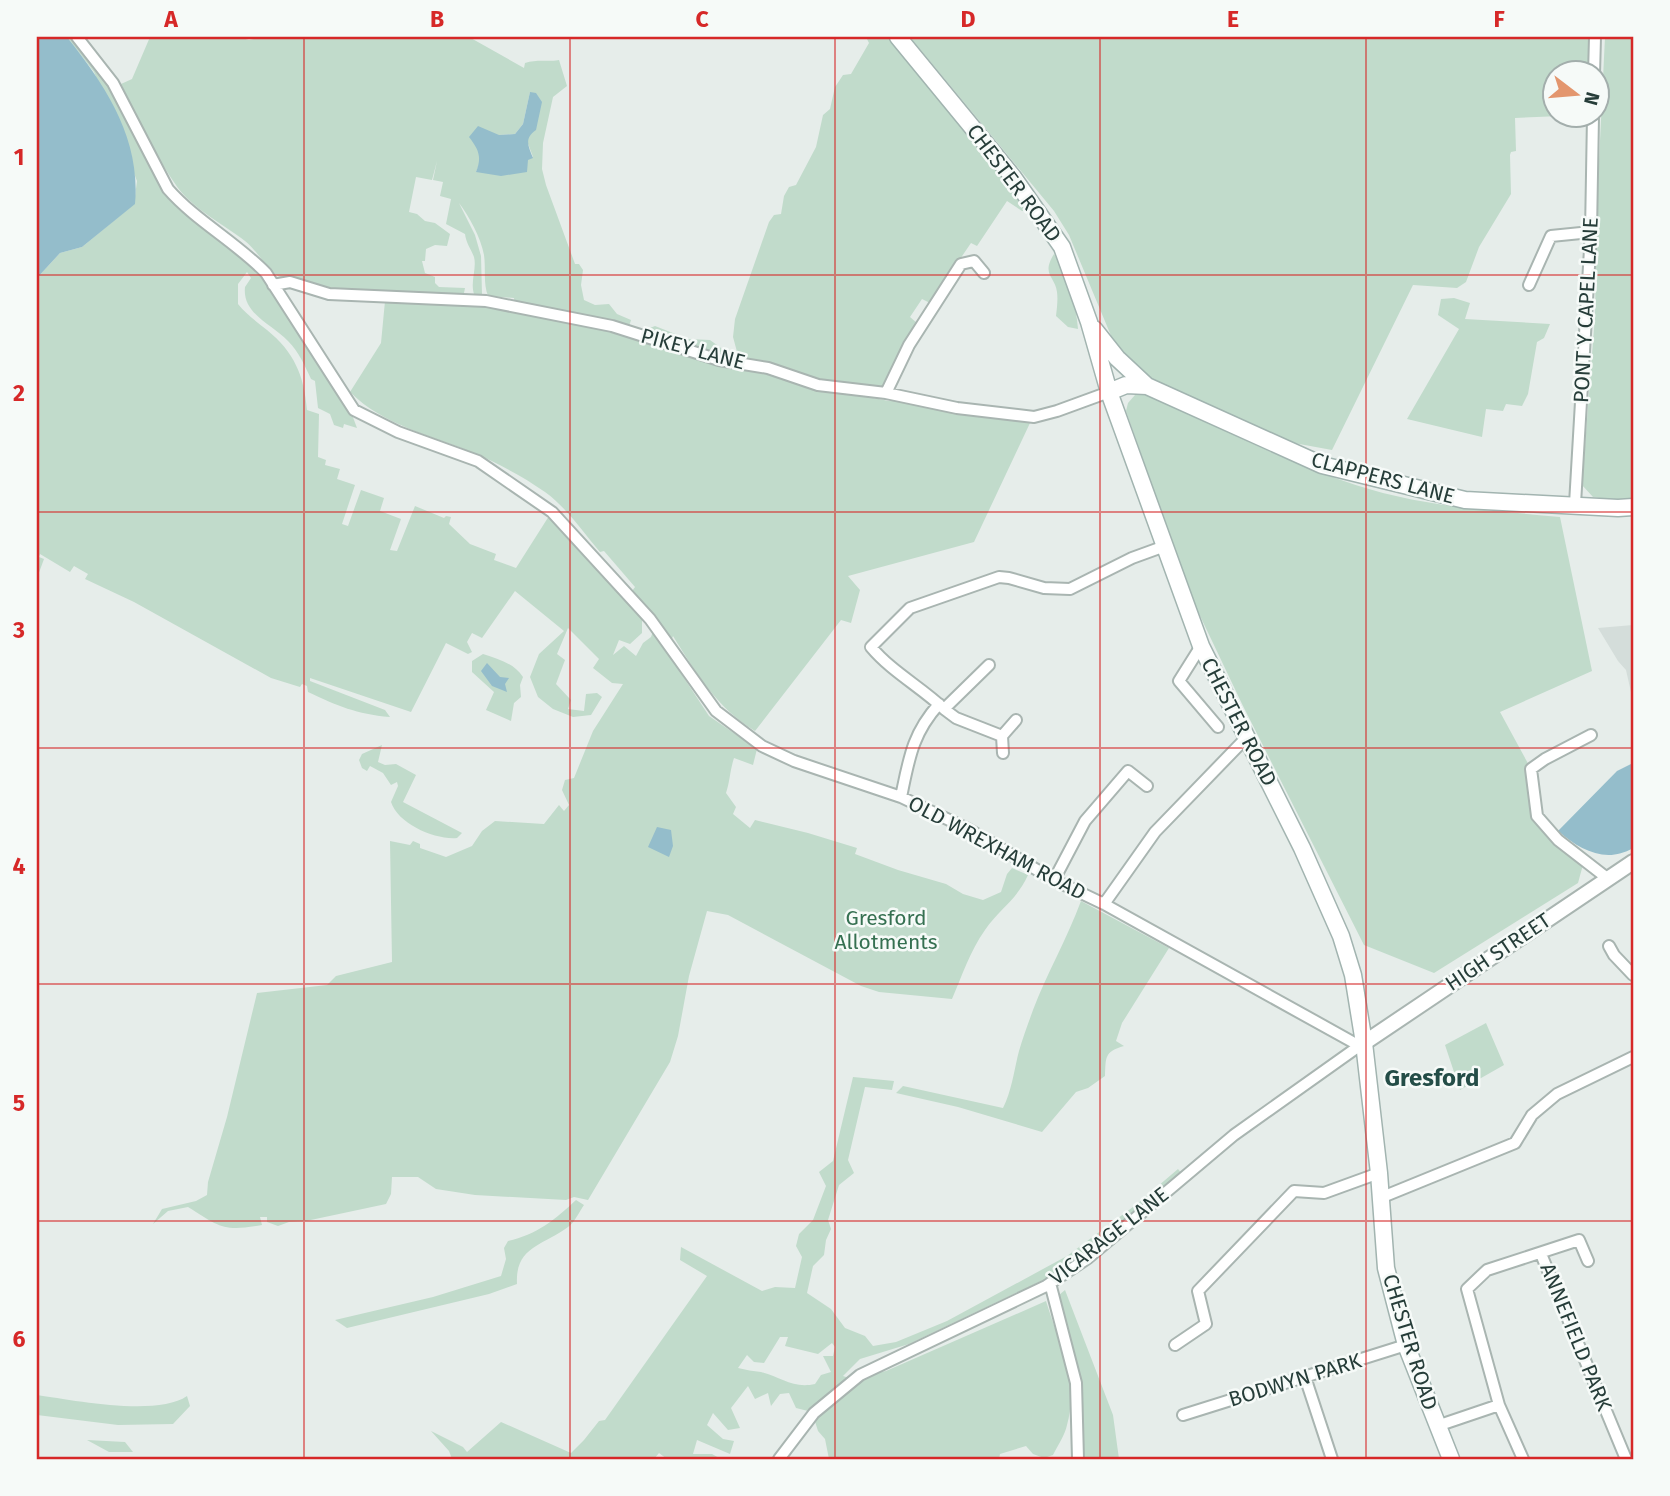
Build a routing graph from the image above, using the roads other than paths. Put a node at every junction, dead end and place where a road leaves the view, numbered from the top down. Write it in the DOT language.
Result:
graph roads {
  1 [pos="77,37"];
  2 [pos="898,37"];
  3 [pos="1595,37"];
  4 [pos="1594,60"];
  5 [pos="1593,130"];
  6 [pos="1591,232"];
  7 [pos="984,273"];
  8 [pos="273,285"];
  9 [pos="1529,285"];
  10 [pos="1089,321"];
  11 [pos="1147,386"];
  12 [pos="1110,392"];
  13 [pos="886,393"];
  14 [pos="1575,504"];
  15 [pos="1633,506"];
  16 [pos="1165,546"];
  17 [pos="1201,646"];
  18 [pos="989,665"];
  19 [pos="941,706"];
  20 [pos="1016,720"];
  21 [pos="1218,727"];
  22 [pos="1591,735"];
  23 [pos="1002,736"];
  24 [pos="1247,737"];
  25 [pos="1003,753"];
  26 [pos="1147,786"];
  27 [pos="901,797"];
  28 [pos="1633,862"];
  29 [pos="1607,878"];
  30 [pos="1054,880"];
  31 [pos="1104,904"];
  32 [pos="1609,946"];
  33 [pos="1633,975"];
  34 [pos="1361,1044"];
  35 [pos="1633,1059"];
  36 [pos="1379,1173"];
  37 [pos="1380,1198"];
  38 [pos="1541,1254"];
  39 [pos="1588,1261"];
  40 [pos="1050,1283"];
  41 [pos="1175,1345"];
  42 [pos="1406,1345"];
  43 [pos="1305,1377"];
  44 [pos="1499,1405"];
  45 [pos="1183,1415"];
  46 [pos="1437,1426"];
  47 [pos="779,1459"];
  48 [pos="1078,1459"];
  49 [pos="1332,1459"];
  50 [pos="1451,1459"];
  51 [pos="1523,1459"];
  52 [pos="1626,1459"];
  1 -- 8 [label="street, OLD WREXHAM ROAD"];
  2 -- 10 [label="main road, CHESTER ROAD"];
  3 -- 4 [label="street"];
  5 -- 6 [label="street, PONT Y CAPEL LANE"];
  6 -- 9 [label="street"];
  6 -- 14 [label="street, PONT Y CAPEL LANE"];
  7 -- 13 [label="street"];
  8 -- 13 [label="street, PIKEY LANE"];
  8 -- 27 [label="street, OLD WREXHAM ROAD"];
  10 -- 11 [label="main road, CLAPPERS LANE"];
  10 -- 12 [label="main road, CHESTER ROAD"];
  11 -- 12 [label="main road"];
  11 -- 14 [label="main road, CLAPPERS LANE"];
  12 -- 13 [label="street, PIKEY LANE"];
  12 -- 16 [label="main road, CHESTER ROAD"];
  14 -- 15 [label="main road, CLAPPERS LANE"];
  16 -- 17 [label="main road, CHESTER ROAD"];
  16 -- 19 [label="street"];
  17 -- 21 [label="street"];
  17 -- 24 [label="main road, CHESTER ROAD"];
  18 -- 19 [label="street"];
  19 -- 23 [label="street"];
  19 -- 27 [label="street"];
  20 -- 23 [label="street"];
  22 -- 29 [label="street"];
  23 -- 25 [label="street"];
  24 -- 31 [label="street"];
  24 -- 34 [label="main road, CHESTER ROAD"];
  26 -- 30 [label="street"];
  27 -- 30 [label="street, OLD WREXHAM ROAD"];
  28 -- 29 [label="street, HIGH STREET"];
  29 -- 34 [label="street, HIGH STREET"];
  30 -- 31 [label="street, OLD WREXHAM ROAD"];
  31 -- 34 [label="street, OLD WREXHAM ROAD"];
  32 -- 33 [label="street"];
  34 -- 36 [label="main road, CHESTER ROAD"];
  34 -- 40 [label="street, VICARAGE LANE"];
  35 -- 37 [label="street"];
  36 -- 37 [label="main road, CHESTER ROAD"];
  36 -- 41 [label="street"];
  37 -- 42 [label="main road, CHESTER ROAD"];
  38 -- 39 [label="street, ANNEFIELD PARK"];
  38 -- 44 [label="street, ANNEFIELD PARK"];
  38 -- 52 [label="street, ANNEFIELD PARK"];
  40 -- 47 [label="street, VICARAGE LANE"];
  40 -- 48 [label="street"];
  42 -- 43 [label="street, BODWYN PARK"];
  42 -- 46 [label="main road, CHESTER ROAD"];
  43 -- 45 [label="street, BODWYN PARK"];
  43 -- 49 [label="street"];
  44 -- 46 [label="street"];
  44 -- 51 [label="street, ANNEFIELD PARK"];
  46 -- 50 [label="main road, CHESTER ROAD"];
}
